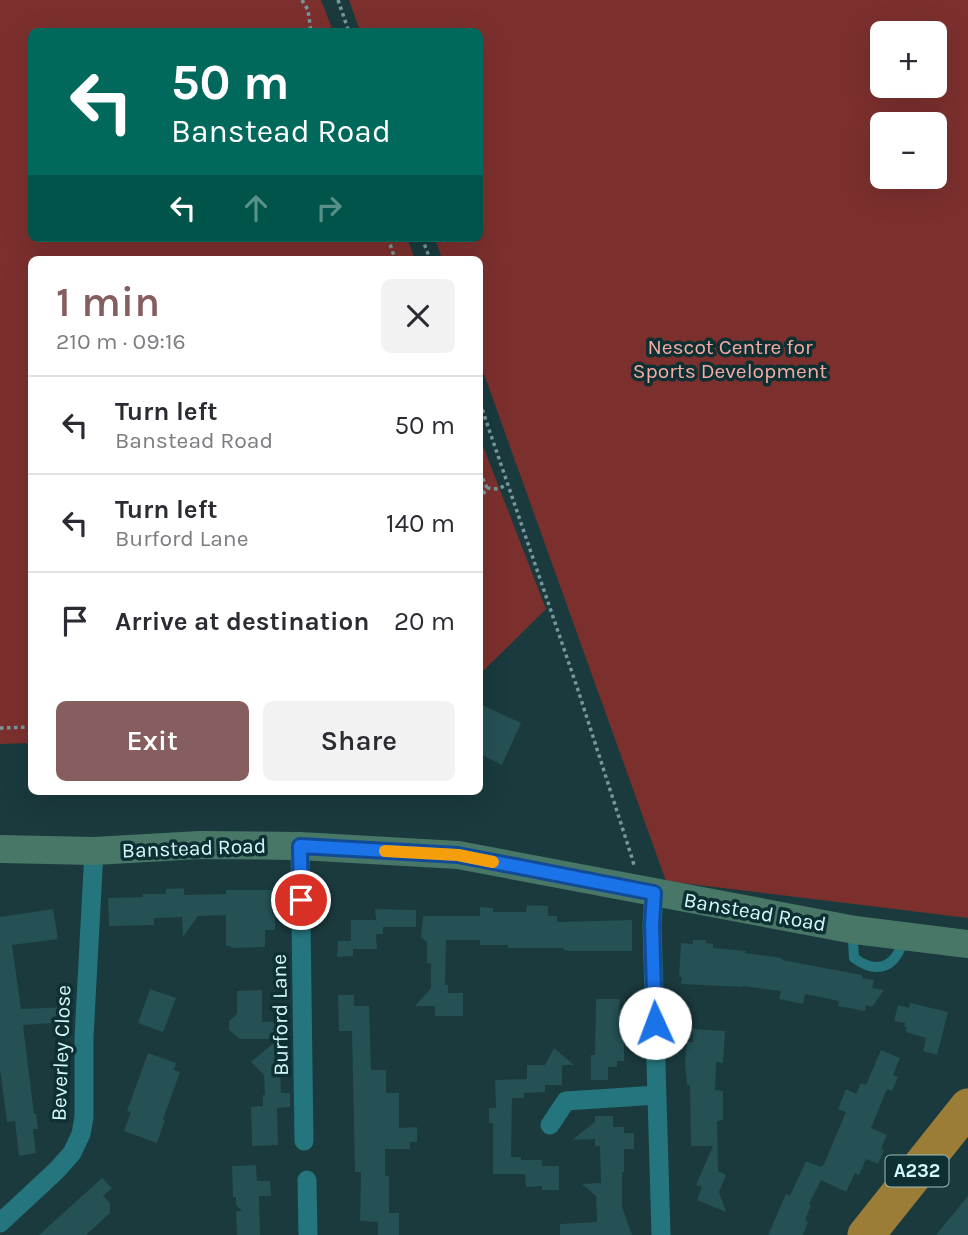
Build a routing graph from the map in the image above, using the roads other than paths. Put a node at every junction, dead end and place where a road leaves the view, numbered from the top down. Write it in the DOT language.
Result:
graph roads {
  1 [pos="300,846"];
  2 [pos="0,849"];
  3 [pos="94,851"];
  4 [pos="654,893"];
  5 [pos="968,944"];
  6 [pos="657,1095"];
  7 [pos="968,1107"];
  8 [pos="550,1125"];
  9 [pos="304,1141"];
  10 [pos="307,1180"];
  11 [pos="0,1223"];
  12 [pos="308,1235"];
  13 [pos="661,1235"];
  14 [pos="866,1235"];
  1 -- 3 [label="street, Banstead Road"];
  1 -- 4 [label="street, Banstead Road"];
  1 -- 9 [label="street, Burford Lane"];
  2 -- 3 [label="street, Banstead Road"];
  3 -- 11 [label="street, Beverley Close"];
  4 -- 5 [label="street, Banstead Road"];
  4 -- 6 [label="street"];
  6 -- 8 [label="street"];
  6 -- 13 [label="street"];
  7 -- 14 [label="highway, A232"];
  10 -- 12 [label="street"];
}
